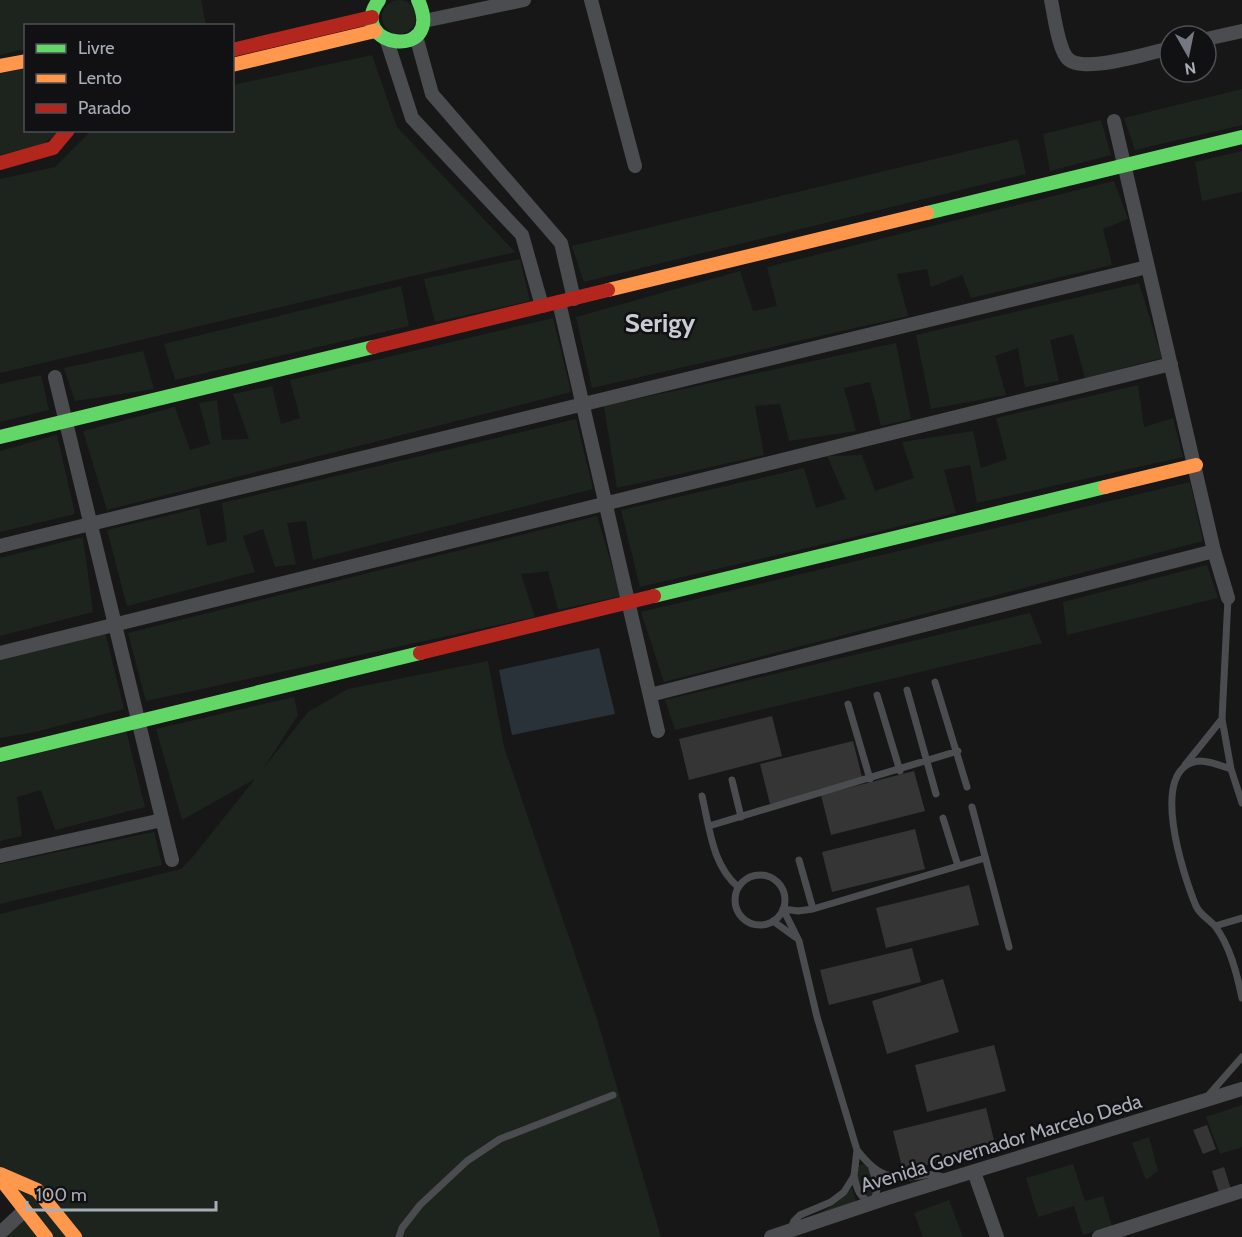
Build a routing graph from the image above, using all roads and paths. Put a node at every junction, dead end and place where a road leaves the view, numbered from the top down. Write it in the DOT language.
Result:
graph roads {
  1 [pos="379,0"];
  2 [pos="524,0"];
  3 [pos="591,0"];
  4 [pos="1051,0"];
  5 [pos="422,1"];
  6 [pos="372,16"];
  7 [pos="424,21"];
  8 [pos="375,31"];
  9 [pos="1242,31"];
  10 [pos="416,36"];
  11 [pos="1218,36"];
  12 [pos="387,41"];
  13 [pos="234,50"];
  14 [pos="1158,51"];
  15 [pos="24,61"];
  16 [pos="234,65"];
  17 [pos="0,66"];
  18 [pos="1114,121"];
  19 [pos="66,132"];
  20 [pos="1242,137"];
  21 [pos="0,163"];
  22 [pos="635,166"];
  23 [pos="1124,166"];
  24 [pos="1147,267"];
  25 [pos="573,299"];
  26 [pos="559,302"];
  27 [pos="542,306"];
  28 [pos="1171,364"];
  29 [pos="55,377"];
  30 [pos="582,405"];
  31 [pos="66,421"];
  32 [pos="0,437"];
  33 [pos="1196,465"];
  34 [pos="605,504"];
  35 [pos="91,524"];
  36 [pos="0,546"];
  37 [pos="1214,551"];
  38 [pos="1228,598"];
  39 [pos="628,603"];
  40 [pos="115,624"];
  41 [pos="0,653"];
  42 [pos="935,682"];
  43 [pos="907,690"];
  44 [pos="650,695"];
  45 [pos="877,695"];
  46 [pos="848,704"];
  47 [pos="1222,719"];
  48 [pos="139,722"];
  49 [pos="658,731"];
  50 [pos="958,751"];
  51 [pos="0,755"];
  52 [pos="927,760"];
  53 [pos="1185,765"];
  54 [pos="1231,769"];
  55 [pos="900,771"];
  56 [pos="870,779"];
  57 [pos="732,780"];
  58 [pos="967,787"];
  59 [pos="936,794"];
  60 [pos="702,796"];
  61 [pos="1242,803"];
  62 [pos="972,807"];
  63 [pos="741,817"];
  64 [pos="943,818"];
  65 [pos="162,820"];
  66 [pos="709,826"];
  67 [pos="0,856"];
  68 [pos="985,858"];
  69 [pos="172,860"];
  70 [pos="799,860"];
  71 [pos="958,866"];
  72 [pos="738,887"];
  73 [pos="783,909"];
  74 [pos="813,909"];
  75 [pos="1242,918"];
  76 [pos="773,921"];
  77 [pos="1215,926"];
  78 [pos="799,941"];
  79 [pos="1009,947"];
  80 [pos="1242,998"];
  81 [pos="1242,1057"];
  82 [pos="1242,1089"];
  83 [pos="613,1095"];
  84 [pos="1202,1102"];
  85 [pos="857,1150"];
  86 [pos="872,1169"];
  87 [pos="974,1172"];
  88 [pos="0,1176"];
  89 [pos="854,1176"];
  90 [pos="948,1179"];
  91 [pos="1242,1191"];
  92 [pos="51,1203"];
  93 [pos="872,1203"];
  94 [pos="25,1210"];
  95 [pos="790,1230"];
  96 [pos="0,1233"];
  97 [pos="67,1233"];
  98 [pos="46,1237"];
  99 [pos="399,1237"];
  100 [pos="771,1237"];
  101 [pos="997,1237"];
  102 [pos="1099,1237"];
  1 -- 6 [label="street"];
  2 -- 7 [label="street"];
  3 -- 22 [label="street"];
  4 -- 14 [label="street"];
  5 -- 7 [label="street"];
  6 -- 8 [label="street"];
  6 -- 13 [label="street"];
  7 -- 10 [label="street"];
  8 -- 12 [label="street"];
  8 -- 16 [label="street"];
  9 -- 11 [label="street"];
  10 -- 12 [label="street"];
  10 -- 25 [label="street"];
  12 -- 27 [label="street"];
  15 -- 17 [label="street"];
  18 -- 23 [label="street"];
  19 -- 21 [label="street"];
  20 -- 23 [label="street"];
  23 -- 24 [label="street"];
  23 -- 25 [label="street"];
  24 -- 28 [label="street"];
  24 -- 30 [label="street"];
  25 -- 26 [label="street"];
  26 -- 27 [label="street"];
  26 -- 30 [label="street"];
  27 -- 31 [label="street"];
  28 -- 33 [label="street"];
  28 -- 34 [label="street"];
  29 -- 31 [label="street"];
  30 -- 34 [label="street"];
  30 -- 35 [label="street"];
  31 -- 32 [label="street"];
  31 -- 35 [label="street"];
  33 -- 37 [label="street"];
  33 -- 39 [label="street"];
  34 -- 39 [label="street"];
  34 -- 40 [label="street"];
  35 -- 36 [label="street"];
  35 -- 40 [label="street"];
  37 -- 38 [label="street"];
  37 -- 44 [label="street"];
  38 -- 47 [label="lane"];
  39 -- 44 [label="street"];
  39 -- 48 [label="street"];
  40 -- 41 [label="street"];
  40 -- 48 [label="street"];
  42 -- 50 [label="lane"];
  43 -- 52 [label="lane"];
  44 -- 49 [label="street"];
  45 -- 55 [label="lane"];
  46 -- 56 [label="lane"];
  47 -- 53 [label="lane"];
  47 -- 54 [label="lane"];
  48 -- 51 [label="street"];
  48 -- 65 [label="street"];
  50 -- 52 [label="lane"];
  50 -- 58 [label="lane"];
  52 -- 55 [label="lane"];
  52 -- 59 [label="lane"];
  53 -- 54 [label="lane"];
  53 -- 77 [label="lane"];
  54 -- 61 [label="lane"];
  55 -- 56 [label="lane"];
  56 -- 63 [label="lane"];
  57 -- 63 [label="lane"];
  60 -- 66 [label="lane"];
  62 -- 68 [label="lane"];
  63 -- 66 [label="lane"];
  64 -- 71 [label="lane"];
  65 -- 67 [label="street"];
  65 -- 69 [label="street"];
  66 -- 72 [label="lane"];
  68 -- 71 [label="lane"];
  68 -- 79 [label="lane"];
  70 -- 74 [label="lane"];
  71 -- 74 [label="lane"];
  72 -- 73 [label="lane"];
  72 -- 76 [label="lane"];
  73 -- 74 [label="lane"];
  73 -- 76 [label="lane"];
  73 -- 78 [label="lane"];
  75 -- 77 [label="lane"];
  76 -- 78 [label="lane"];
  77 -- 80 [label="lane"];
  78 -- 85 [label="lane"];
  81 -- 84 [label="lane"];
  82 -- 84 [label="street, Avenida Governador Marcelo Deda"];
  83 -- 99 [label="lane"];
  84 -- 87 [label="street, Avenida Governador Marcelo Deda"];
  85 -- 86 [label="lane"];
  85 -- 89 [label="lane"];
  86 -- 90 [label="lane"];
  86 -- 93 [label="lane"];
  87 -- 90 [label="street, Avenida Governador Marcelo Deda"];
  87 -- 101 [label="street"];
  88 -- 92 [label="street"];
  88 -- 94 [label="street"];
  89 -- 93 [label="lane"];
  89 -- 95 [label="lane"];
  90 -- 93 [label="street, Avenida Governador Marcelo Deda"];
  91 -- 102 [label="street"];
  92 -- 94 [label="street"];
  92 -- 97 [label="street"];
  93 -- 95 [label="street, Avenida Governador Marcelo Deda"];
  94 -- 96 [label="street"];
  94 -- 98 [label="street"];
  95 -- 100 [label="street, Avenida Governador Marcelo Deda"];
}
